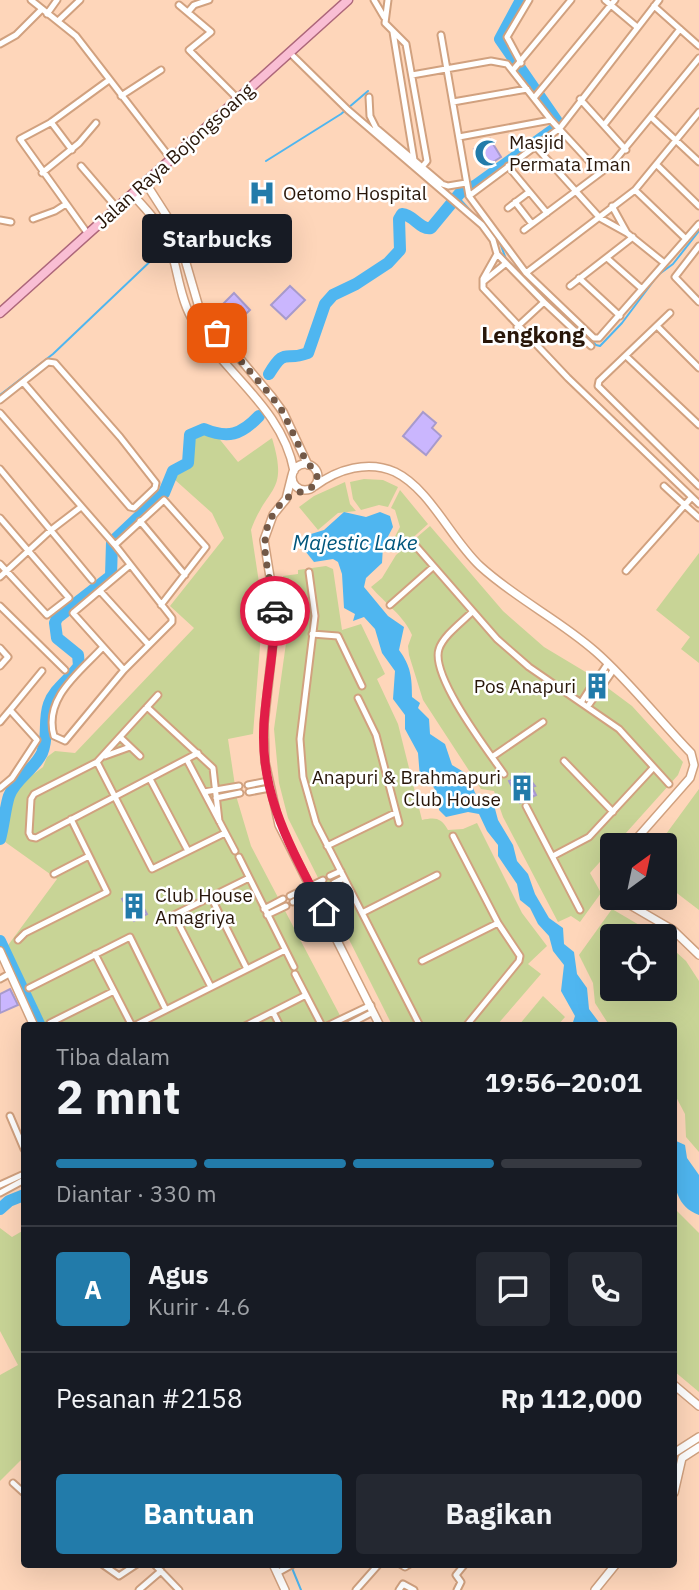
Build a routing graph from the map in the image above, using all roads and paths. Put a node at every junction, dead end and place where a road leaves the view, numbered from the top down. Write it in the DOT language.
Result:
graph roads {
  1 [pos="31,0"];
  2 [pos="57,0"];
  3 [pos="80,0"];
  4 [pos="209,0"];
  5 [pos="348,0"];
  6 [pos="529,0"];
  7 [pos="571,0"];
  8 [pos="605,0"];
  9 [pos="659,0"];
  10 [pos="388,1"];
  11 [pos="374,2"];
  12 [pos="613,2"];
  13 [pos="179,5"];
  14 [pos="654,6"];
  15 [pos="44,12"];
  16 [pos="188,12"];
  17 [pos="384,17"];
  18 [pos="59,20"];
  19 [pos="638,27"];
  20 [pos="680,29"];
  21 [pos="393,32"];
  22 [pos="441,35"];
  23 [pos="0,44"];
  24 [pos="699,46"];
  25 [pos="290,53"];
  26 [pos="699,58"];
  27 [pos="517,67"];
  28 [pos="448,69"];
  29 [pos="161,70"];
  30 [pos="412,75"];
  31 [pos="108,80"];
  32 [pos="527,89"];
  33 [pos="121,96"];
  34 [pos="536,96"];
  35 [pos="369,97"];
  36 [pos="238,99"];
  37 [pos="580,99"];
  38 [pos="453,102"];
  39 [pos="698,114"];
  40 [pos="652,118"];
  41 [pos="51,122"];
  42 [pos="96,123"];
  43 [pos="556,124"];
  44 [pos="604,124"];
  45 [pos="459,137"];
  46 [pos="676,140"];
  47 [pos="536,147"];
  48 [pos="72,150"];
  49 [pos="626,150"];
  50 [pos="171,159"];
  51 [pos="414,160"];
  52 [pos="699,162"];
  53 [pos="656,165"];
  54 [pos="81,166"];
  55 [pos="508,166"];
  56 [pos="422,167"];
  57 [pos="42,173"];
  58 [pos="600,173"];
  59 [pos="145,182"];
  60 [pos="467,190"];
  61 [pos="635,190"];
  62 [pos="528,192"];
  63 [pos="575,192"];
  64 [pos="132,194"];
  65 [pos="515,202"];
  66 [pos="66,204"];
  67 [pos="612,206"];
  68 [pos="699,206"];
  69 [pos="117,208"];
  70 [pos="508,208"];
  71 [pos="547,213"];
  72 [pos="600,218"];
  73 [pos="33,219"];
  74 [pos="0,220"];
  75 [pos="11,222"];
  76 [pos="172,222"];
  77 [pos="532,224"];
  78 [pos="699,224"];
  79 [pos="162,229"];
  80 [pos="524,230"];
  81 [pos="88,234"];
  82 [pos="630,235"];
  83 [pos="686,239"];
  84 [pos="699,246"];
  85 [pos="497,254"];
  86 [pos="607,258"];
  87 [pos="663,262"];
  88 [pos="505,264"];
  89 [pos="526,273"];
  90 [pos="579,278"];
  91 [pos="482,283"];
  92 [pos="569,286"];
  93 [pos="642,289"];
  94 [pos="544,302"];
  95 [pos="699,302"];
  96 [pos="0,313"];
  97 [pos="670,313"];
  98 [pos="620,316"];
  99 [pos="517,327"];
  100 [pos="657,327"];
  101 [pos="591,346"];
  102 [pos="626,356"];
  103 [pos="699,368"];
  104 [pos="256,378"];
  105 [pos="23,382"];
  106 [pos="247,386"];
  107 [pos="0,400"];
  108 [pos="0,413"];
  109 [pos="699,425"];
  110 [pos="298,447"];
  111 [pos="288,450"];
  112 [pos="310,466"];
  113 [pos="0,469"];
  114 [pos="293,473"];
  115 [pos="333,474"];
  116 [pos="664,486"];
  117 [pos="699,486"];
  118 [pos="311,488"];
  119 [pos="691,498"];
  120 [pos="286,499"];
  121 [pos="699,504"];
  122 [pos="686,505"];
  123 [pos="80,507"];
  124 [pos="0,518"];
  125 [pos="699,518"];
  126 [pos="140,521"];
  127 [pos="51,530"];
  128 [pos="112,543"];
  129 [pos="415,545"];
  130 [pos="27,550"];
  131 [pos="0,564"];
  132 [pos="130,565"];
  133 [pos="433,567"];
  134 [pos="6,571"];
  135 [pos="626,571"];
  136 [pos="309,572"];
  137 [pos="186,575"];
  138 [pos="0,577"];
  139 [pos="92,580"];
  140 [pos="100,591"];
  141 [pos="161,605"];
  142 [pos="390,605"];
  143 [pos="0,606"];
  144 [pos="472,612"];
  145 [pos="312,634"];
  146 [pos="149,645"];
  147 [pos="103,647"];
  148 [pos="0,648"];
  149 [pos="0,666"];
  150 [pos="611,666"];
  151 [pos="65,670"];
  152 [pos="124,670"];
  153 [pos="42,671"];
  154 [pos="596,681"];
  155 [pos="603,685"];
  156 [pos="362,686"];
  157 [pos="591,688"];
  158 [pos="598,692"];
  159 [pos="158,695"];
  160 [pos="358,698"];
  161 [pos="582,701"];
  162 [pos="589,706"];
  163 [pos="147,707"];
  164 [pos="10,710"];
  165 [pos="0,722"];
  166 [pos="543,722"];
  167 [pos="120,737"];
  168 [pos="130,747"];
  169 [pos="198,753"];
  170 [pos="140,756"];
  171 [pos="492,757"];
  172 [pos="100,760"];
  173 [pos="187,760"];
  174 [pos="564,761"];
  175 [pos="653,768"];
  176 [pos="504,774"];
  177 [pos="150,779"];
  178 [pos="269,784"];
  179 [pos="669,784"];
  180 [pos="0,788"];
  181 [pos="248,788"];
  182 [pos="215,790"];
  183 [pos="204,792"];
  184 [pos="116,796"];
  185 [pos="216,798"];
  186 [pos="208,799"];
  187 [pos="526,806"];
  188 [pos="613,812"];
  189 [pos="395,813"];
  190 [pos="71,819"];
  191 [pos="219,821"];
  192 [pos="399,823"];
  193 [pos="225,833"];
  194 [pos="642,833"];
  195 [pos="453,836"];
  196 [pos="327,846"];
  197 [pos="188,851"];
  198 [pos="89,856"];
  199 [pos="553,856"];
  200 [pos="341,871"];
  201 [pos="54,874"];
  202 [pos="437,875"];
  203 [pos="330,876"];
  204 [pos="249,878"];
  205 [pos="344,878"];
  206 [pos="323,880"];
  207 [pos="334,883"];
  208 [pos="327,887"];
  209 [pos="312,890"];
  210 [pos="211,897"];
  211 [pos="292,899"];
  212 [pos="285,902"];
  213 [pos="580,910"];
  214 [pos="639,910"];
  215 [pos="266,912"];
  216 [pos="362,914"];
  217 [pos="498,923"];
  218 [pos="18,940"];
  219 [pos="285,950"];
  220 [pos="0,951"];
  221 [pos="95,954"];
  222 [pos="699,955"];
  223 [pos="422,961"];
  224 [pos="247,969"];
  225 [pos="9,974"];
  226 [pos="0,979"];
  227 [pos="211,987"];
  228 [pos="29,988"];
  229 [pos="114,991"];
  230 [pos="306,995"];
  231 [pos="372,1008"];
  232 [pos="166,1010"];
  233 [pos="273,1012"];
  234 [pos="32,1022"];
  235 [pos="52,1022"];
  236 [pos="131,1022"];
  237 [pos="141,1022"];
  238 [pos="253,1022"];
  239 [pos="278,1022"];
  240 [pos="319,1022"];
  241 [pos="337,1022"];
  242 [pos="352,1022"];
  243 [pos="378,1022"];
  244 [pos="418,1022"];
  245 [pos="469,1022"];
  246 [pos="10,1116"];
  247 [pos="21,1142"];
  248 [pos="21,1175"];
  249 [pos="21,1182"];
  250 [pos="0,1184"];
  251 [pos="0,1194"];
  252 [pos="677,1388"];
  253 [pos="699,1406"];
  254 [pos="699,1437"];
  255 [pos="699,1447"];
  256 [pos="677,1451"];
  257 [pos="677,1480"];
  258 [pos="13,1483"];
  259 [pos="21,1490"];
  260 [pos="108,1568"];
  261 [pos="131,1568"];
  262 [pos="158,1568"];
  263 [pos="275,1568"];
  264 [pos="286,1568"];
  265 [pos="375,1568"];
  266 [pos="462,1568"];
  267 [pos="613,1568"];
  268 [pos="161,1571"];
  269 [pos="277,1573"];
  270 [pos="139,1590"];
  271 [pos="179,1590"];
  272 [pos="285,1590"];
  273 [pos="356,1590"];
  274 [pos="399,1590"];
  275 [pos="414,1590"];
  276 [pos="457,1590"];
  277 [pos="595,1590"];
  1 -- 15 [label="street"];
  2 -- 15 [label="street"];
  3 -- 18 [label="street"];
  4 -- 16 [label="street"];
  5 -- 25 [label="main road, Jalan Raya Bojongsoang"];
  6 -- 27 [label="street"];
  7 -- 27 [label="street"];
  8 -- 12 [label="street"];
  9 -- 14 [label="street"];
  10 -- 11 [label="street"];
  10 -- 17 [label="street"];
  11 -- 17 [label="street"];
  12 -- 19 [label="street"];
  12 -- 34 [label="street"];
  13 -- 16 [label="street"];
  14 -- 19 [label="street"];
  14 -- 20 [label="street"];
  15 -- 18 [label="street"];
  15 -- 23 [label="street"];
  16 -- 36 [label="street"];
  17 -- 21 [label="street"];
  18 -- 31 [label="street"];
  19 -- 37 [label="street"];
  20 -- 24 [label="street"];
  20 -- 44 [label="street"];
  21 -- 30 [label="street"];
  21 -- 51 [label="street"];
  22 -- 28 [label="street"];
  25 -- 36 [label="main road, Jalan Raya Bojongsoang"];
  25 -- 85 [label="street"];
  26 -- 40 [label="street"];
  27 -- 28 [label="street"];
  27 -- 32 [label="street"];
  28 -- 30 [label="street"];
  28 -- 38 [label="street"];
  29 -- 33 [label="street"];
  30 -- 56 [label="street"];
  31 -- 33 [label="street"];
  31 -- 41 [label="street"];
  32 -- 34 [label="street"];
  32 -- 38 [label="street"];
  33 -- 50 [label="street"];
  34 -- 43 [label="street"];
  35 -- 51 [label="street"];
  36 -- 50 [label="main road, Jalan Raya Bojongsoang"];
  37 -- 43 [label="street"];
  37 -- 44 [label="street"];
  38 -- 45 [label="street"];
  39 -- 46 [label="street"];
  40 -- 46 [label="street"];
  40 -- 49 [label="street"];
  41 -- 48 [label="street"];
  41 -- 57 [label="street"];
  42 -- 48 [label="street"];
  43 -- 45 [label="street"];
  43 -- 47 [label="street"];
  43 -- 58 [label="street"];
  44 -- 49 [label="street"];
  45 -- 60 [label="street"];
  46 -- 52 [label="street"];
  46 -- 53 [label="street"];
  47 -- 55 [label="street"];
  47 -- 63 [label="street"];
  48 -- 57 [label="street"];
  49 -- 58 [label="street"];
  50 -- 59 [label="main road, Jalan Raya Bojongsoang"];
  51 -- 56 [label="street"];
  53 -- 61 [label="street"];
  53 -- 68 [label="street"];
  54 -- 69 [label="street"];
  55 -- 60 [label="street"];
  55 -- 62 [label="street"];
  56 -- 60 [label="street"];
  57 -- 66 [label="street"];
  58 -- 63 [label="street"];
  59 -- 64 [label="main road, Jalan Raya Bojongsoang"];
  59 -- 76 [label="street"];
  60 -- 89 [label="street"];
  61 -- 67 [label="street"];
  61 -- 83 [label="street"];
  62 -- 65 [label="street"];
  62 -- 71 [label="street"];
  63 -- 71 [label="street"];
  63 -- 72 [label="street"];
  64 -- 69 [label="main road, Jalan Raya Bojongsoang"];
  64 -- 79 [label="street"];
  65 -- 70 [label="street"];
  65 -- 77 [label="street"];
  66 -- 73 [label="street"];
  66 -- 81 [label="street"];
  67 -- 72 [label="street"];
  67 -- 82 [label="street"];
  69 -- 81 [label="main road, Jalan Raya Bojongsoang"];
  71 -- 77 [label="street"];
  72 -- 82 [label="street"];
  72 -- 89 [label="street"];
  74 -- 75 [label="street"];
  76 -- 79 [label="street"];
  76 -- 104 [label="street"];
  77 -- 80 [label="street"];
  78 -- 83 [label="street"];
  79 -- 106 [label="street"];
  81 -- 96 [label="main road, Jalan Raya Bojongsoang"];
  82 -- 86 [label="street"];
  82 -- 87 [label="street"];
  83 -- 87 [label="street"];
  84 -- 95 [label="street"];
  85 -- 88 [label="street"];
  85 -- 91 [label="street"];
  86 -- 90 [label="street"];
  86 -- 93 [label="street"];
  87 -- 93 [label="street"];
  88 -- 91 [label="street"];
  88 -- 94 [label="street"];
  89 -- 98 [label="street"];
  90 -- 92 [label="street"];
  90 -- 98 [label="street"];
  91 -- 99 [label="street"];
  93 -- 98 [label="street"];
  94 -- 99 [label="street"];
  94 -- 101 [label="street"];
  97 -- 100 [label="street"];
  99 -- 119 [label="street"];
  100 -- 102 [label="street"];
  100 -- 103 [label="street"];
  102 -- 109 [label="street"];
  102 -- 117 [label="street"];
  104 -- 106 [label="street"];
  104 -- 110 [label="street"];
  105 -- 105 [label="street"];
  105 -- 107 [label="street"];
  106 -- 111 [label="street"];
  108 -- 123 [label="street"];
  110 -- 111 [label="street"];
  110 -- 112 [label="street"];
  111 -- 114 [label="street"];
  112 -- 114 [label="street"];
  112 -- 115 [label="street"];
  112 -- 118 [label="street"];
  113 -- 127 [label="street"];
  114 -- 118 [label="street"];
  114 -- 120 [label="street"];
  115 -- 118 [label="street"];
  115 -- 150 [label="street"];
  116 -- 122 [label="street"];
  118 -- 120 [label="street"];
  119 -- 121 [label="street"];
  119 -- 122 [label="street"];
  120 -- 178 [label="street"];
  122 -- 125 [label="street"];
  122 -- 135 [label="street"];
  123 -- 127 [label="street"];
  123 -- 128 [label="street"];
  124 -- 130 [label="street"];
  126 -- 128 [label="street"];
  126 -- 137 [label="street"];
  126 -- 137 [label="street"];
  127 -- 130 [label="street"];
  127 -- 139 [label="street"];
  128 -- 132 [label="street"];
  129 -- 133 [label="street"];
  130 -- 134 [label="street"];
  130 -- 134 [label="street"];
  131 -- 134 [label="street"];
  132 -- 140 [label="street"];
  132 -- 141 [label="street"];
  133 -- 142 [label="street"];
  133 -- 144 [label="street"];
  134 -- 138 [label="street"];
  136 -- 145 [label="street"];
  137 -- 141 [label="street"];
  140 -- 146 [label="street"];
  140 -- 147 [label="street"];
  141 -- 146 [label="street"];
  143 -- 151 [label="street"];
  144 -- 161 [label="street"];
  144 -- 171 [label="street"];
  145 -- 156 [label="street"];
  145 -- 196 [label="street"];
  146 -- 152 [label="street"];
  147 -- 152 [label="street"];
  147 -- 152 [label="street"];
  148 -- 149 [label="street"];
  150 -- 154 [label="street"];
  150 -- 155 [label="street"];
  150 -- 194 [label="street"];
  153 -- 164 [label="street"];
  157 -- 161 [label="street"];
  158 -- 162 [label="street"];
  159 -- 163 [label="street"];
  160 -- 189 [label="street"];
  161 -- 162 [label="street"];
  162 -- 175 [label="street"];
  163 -- 167 [label="street"];
  163 -- 169 [label="street"];
  164 -- 165 [label="street"];
  164 -- 180 [label="street"];
  166 -- 171 [label="street"];
  167 -- 168 [label="street"];
  167 -- 172 [label="street"];
  168 -- 170 [label="street"];
  168 -- 172 [label="street"];
  169 -- 173 [label="street"];
  169 -- 182 [label="street"];
  171 -- 176 [label="street"];
  172 -- 184 [label="street"];
  172 -- 190 [label="street"];
  173 -- 177 [label="street"];
  173 -- 183 [label="street"];
  174 -- 188 [label="street"];
  175 -- 179 [label="street"];
  175 -- 188 [label="street"];
  177 -- 184 [label="street"];
  177 -- 197 [label="street"];
  178 -- 181 [label="street"];
  178 -- 209 [label="street"];
  182 -- 183 [label="street"];
  182 -- 185 [label="street"];
  182 -- 185 [label="street"];
  183 -- 186 [label="street"];
  184 -- 190 [label="street"];
  184 -- 197 [label="street"];
  185 -- 186 [label="street"];
  185 -- 191 [label="street"];
  186 -- 191 [label="street"];
  187 -- 199 [label="street"];
  188 -- 199 [label="street"];
  189 -- 192 [label="street"];
  189 -- 196 [label="street"];
  190 -- 198 [label="street"];
  191 -- 193 [label="street"];
  193 -- 197 [label="street"];
  193 -- 204 [label="street"];
  195 -- 217 [label="street"];
  196 -- 200 [label="street"];
  198 -- 201 [label="street"];
  198 -- 218 [label="street"];
  199 -- 213 [label="street"];
  200 -- 203 [label="street"];
  200 -- 205 [label="street"];
  202 -- 216 [label="street"];
  204 -- 210 [label="street"];
  204 -- 215 [label="street"];
  205 -- 207 [label="street"];
  205 -- 216 [label="street"];
  206 -- 209 [label="street"];
  208 -- 209 [label="street"];
  209 -- 211 [label="street"];
  209 -- 231 [label="street"];
  210 -- 224 [label="street"];
  210 -- 227 [label="street"];
  212 -- 215 [label="street"];
  214 -- 222 [label="street"];
  215 -- 219 [label="street"];
  216 -- 244 [label="street"];
  217 -- 223 [label="street"];
  217 -- 245 [label="street"];
  219 -- 224 [label="street"];
  219 -- 230 [label="street"];
  220 -- 225 [label="street"];
  221 -- 228 [label="street"];
  221 -- 229 [label="street"];
  221 -- 232 [label="street"];
  224 -- 227 [label="street"];
  225 -- 226 [label="street"];
  225 -- 234 [label="street"];
  227 -- 232 [label="street"];
  229 -- 235 [label="street"];
  229 -- 236 [label="street"];
  230 -- 233 [label="street"];
  230 -- 240 [label="street"];
  231 -- 241 [label="street"];
  231 -- 242 [label="street"];
  231 -- 243 [label="street"];
  232 -- 237 [label="street"];
  233 -- 238 [label="street"];
  233 -- 239 [label="street"];
  246 -- 247 [label="street"];
  248 -- 250 [label="street"];
  249 -- 251 [label="street"];
  252 -- 253 [label="street"];
  254 -- 256 [label="street"];
  255 -- 257 [label="street"];
  258 -- 259 [label="street"];
  260 -- 261 [label="street"];
  262 -- 268 [label="street"];
  263 -- 269 [label="street"];
  264 -- 269 [label="street"];
  265 -- 273 [label="street"];
  266 -- 276 [label="street"];
  267 -- 277 [label="street"];
  268 -- 270 [label="street"];
  268 -- 271 [label="street"];
  269 -- 272 [label="street"];
  274 -- 275 [label="street"];
}
